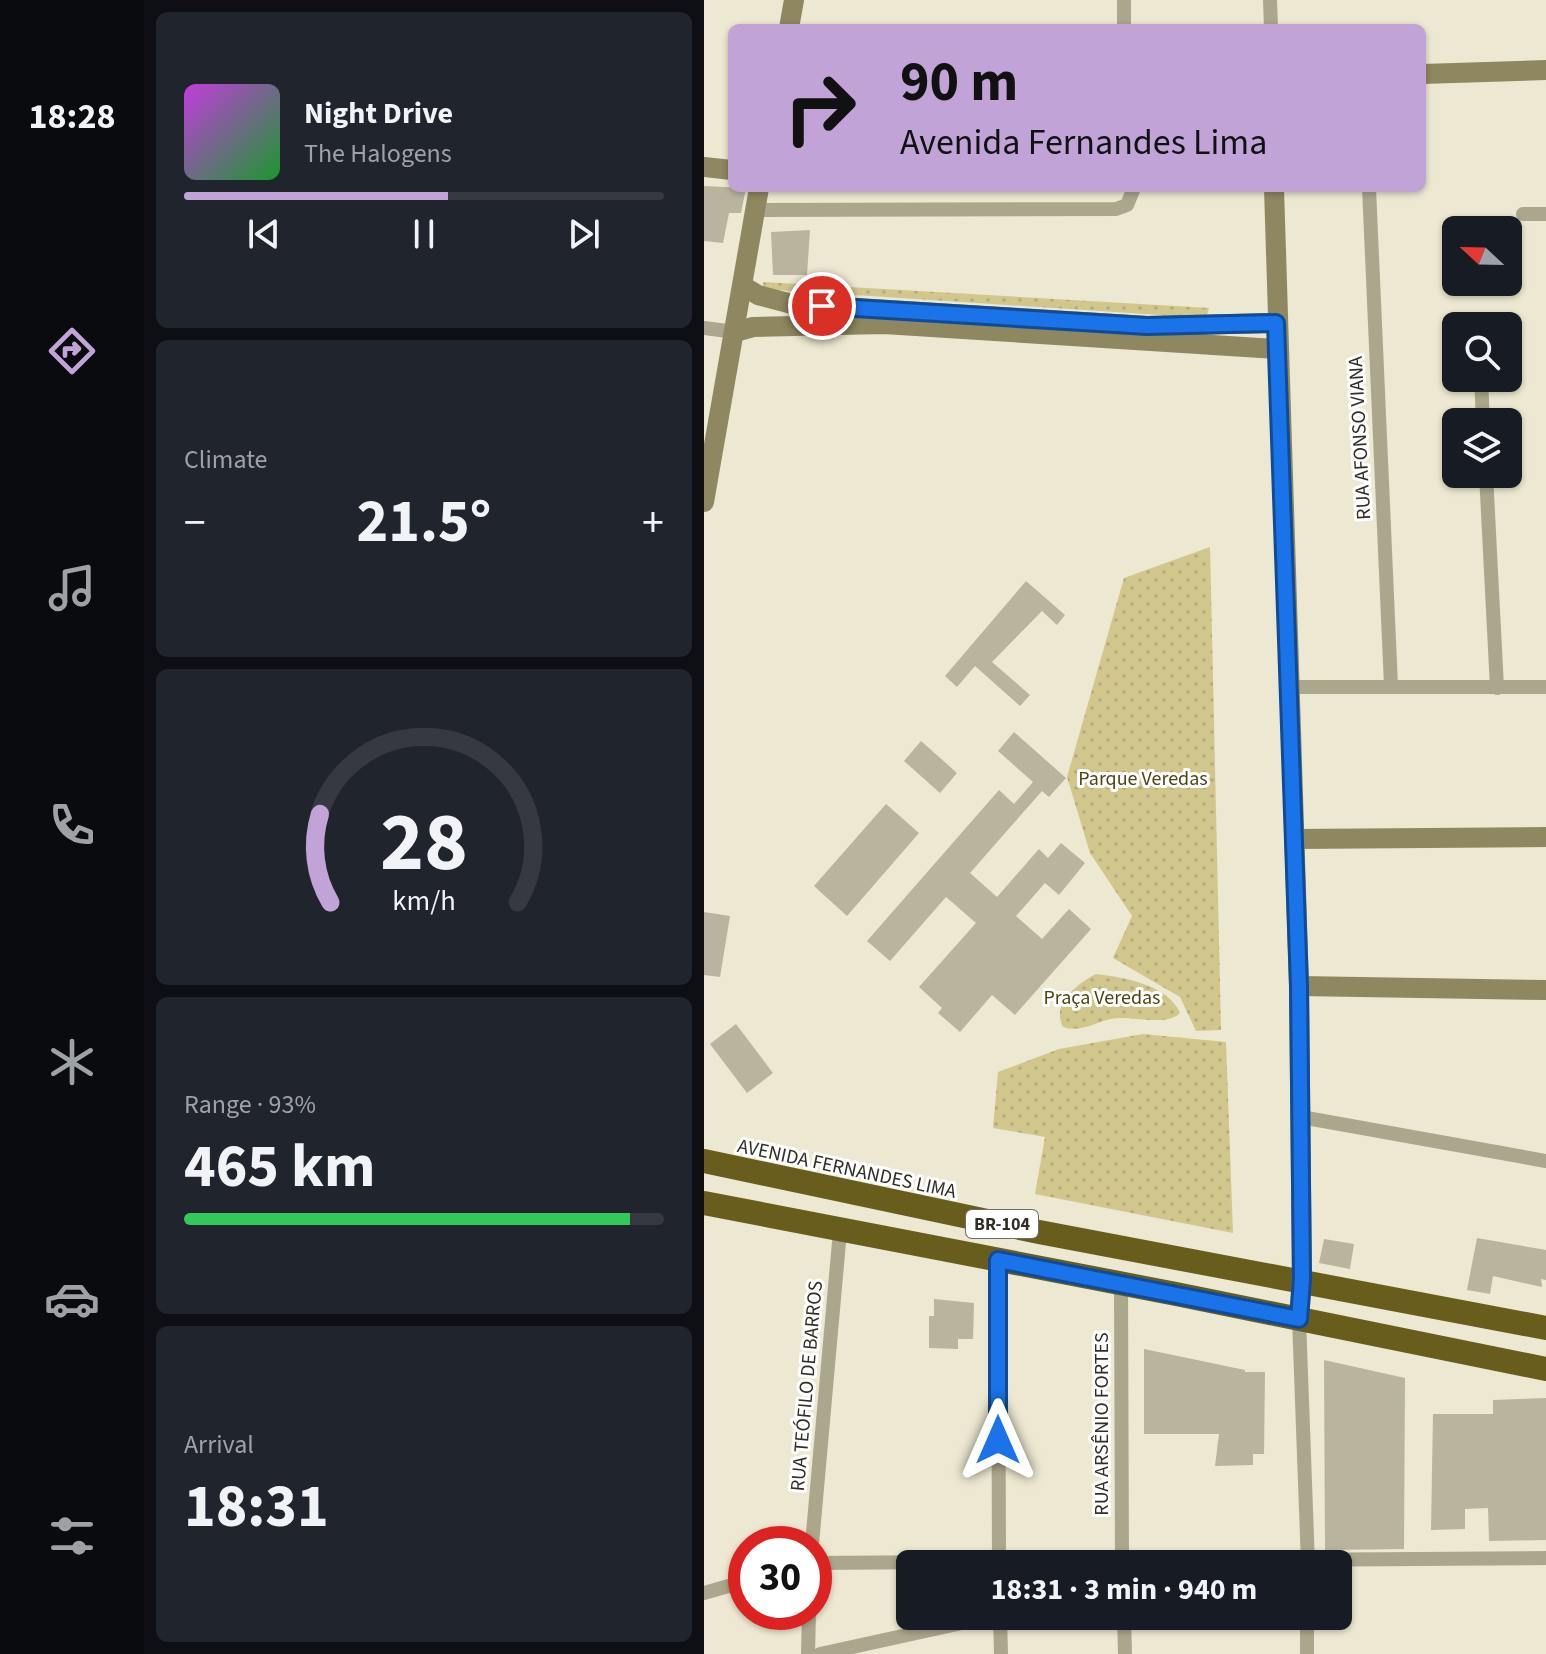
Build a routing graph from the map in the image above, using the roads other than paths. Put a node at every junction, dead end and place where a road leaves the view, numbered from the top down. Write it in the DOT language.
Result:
graph roads {
  1 [pos="794,0"];
  2 [pos="1124,0"];
  3 [pos="1270,0"];
  4 [pos="790,24"];
  5 [pos="1124,24"];
  6 [pos="1271,24"];
  7 [pos="1546,70"];
  8 [pos="1426,74"];
  9 [pos="704,167"];
  10 [pos="728,170"];
  11 [pos="758,192"];
  12 [pos="1132,192"];
  13 [pos="1274,192"];
  14 [pos="1369,192"];
  15 [pos="756,210"];
  16 [pos="1523,214"];
  17 [pos="1546,214"];
  18 [pos="743,286"];
  19 [pos="1276,323"];
  20 [pos="704,328"];
  21 [pos="735,332"];
  22 [pos="1277,349"];
  23 [pos="706,474"];
  24 [pos="1487,488"];
  25 [pos="704,502"];
  26 [pos="1391,686"];
  27 [pos="1290,687"];
  28 [pos="1546,687"];
  29 [pos="1497,688"];
  30 [pos="1546,837"];
  31 [pos="1295,839"];
  32 [pos="1299,986"];
  33 [pos="1546,990"];
  34 [pos="1301,1117"];
  35 [pos="704,1161"];
  36 [pos="1546,1161"];
  37 [pos="704,1203"];
  38 [pos="840,1231"];
  39 [pos="998,1260"];
  40 [pos="1302,1279"];
  41 [pos="1121,1283"];
  42 [pos="1299,1319"];
  43 [pos="1546,1328"];
  44 [pos="1546,1369"];
  45 [pos="814,1526"];
  46 [pos="999,1550"];
  47 [pos="1122,1550"];
  48 [pos="1308,1550"];
  49 [pos="1546,1558"];
  50 [pos="1352,1561"];
  51 [pos="832,1563"];
  52 [pos="896,1563"];
  53 [pos="728,1586"];
  54 [pos="704,1593"];
  55 [pos="809,1630"];
  56 [pos="930,1630"];
  57 [pos="1000,1630"];
  58 [pos="1124,1630"];
  59 [pos="1307,1630"];
  60 [pos="808,1654"];
  61 [pos="820,1654"];
  62 [pos="1001,1654"];
  63 [pos="1125,1654"];
  64 [pos="1307,1654"];
  1 -- 4 [label="street"];
  2 -- 5 [label="street"];
  3 -- 6 [label="street"];
  7 -- 8 [label="street"];
  9 -- 10 [label="street"];
  11 -- 15 [label="street"];
  12 -- 15 [label="street"];
  13 -- 19 [label="street"];
  14 -- 26 [label="street, RUA AFONSO VIANA"];
  15 -- 18 [label="street"];
  16 -- 17 [label="street"];
  18 -- 19 [label="street"];
  18 -- 21 [label="street"];
  19 -- 22 [label="street"];
  20 -- 21 [label="street"];
  21 -- 22 [label="street"];
  21 -- 23 [label="street"];
  22 -- 27 [label="street"];
  23 -- 25 [label="street"];
  24 -- 29 [label="street"];
  26 -- 27 [label="street"];
  26 -- 29 [label="street"];
  27 -- 31 [label="street"];
  28 -- 29 [label="street"];
  30 -- 31 [label="street"];
  31 -- 32 [label="street"];
  32 -- 33 [label="street"];
  32 -- 34 [label="street"];
  34 -- 36 [label="street"];
  34 -- 40 [label="street"];
  35 -- 40 [label="highway, AVENIDA FERNANDES LIMA / BR-104"];
  37 -- 38 [label="highway, BR-104"];
  38 -- 39 [label="highway, BR-104"];
  38 -- 45 [label="street, RUA TEÓFILO DE BARROS"];
  39 -- 41 [label="highway, BR-104"];
  39 -- 46 [label="street"];
  40 -- 42 [label="street"];
  40 -- 43 [label="highway, AVENIDA FERNANDES LIMA / BR-104"];
  41 -- 42 [label="highway, BR-104"];
  41 -- 47 [label="street, RUA ARSÊNIO FORTES"];
  42 -- 44 [label="highway, BR-104"];
  42 -- 48 [label="street"];
  49 -- 50 [label="street"];
  51 -- 52 [label="street"];
  53 -- 54 [label="street"];
  55 -- 60 [label="street"];
  56 -- 61 [label="street"];
  57 -- 62 [label="street"];
  58 -- 63 [label="street"];
  59 -- 64 [label="street"];
}
